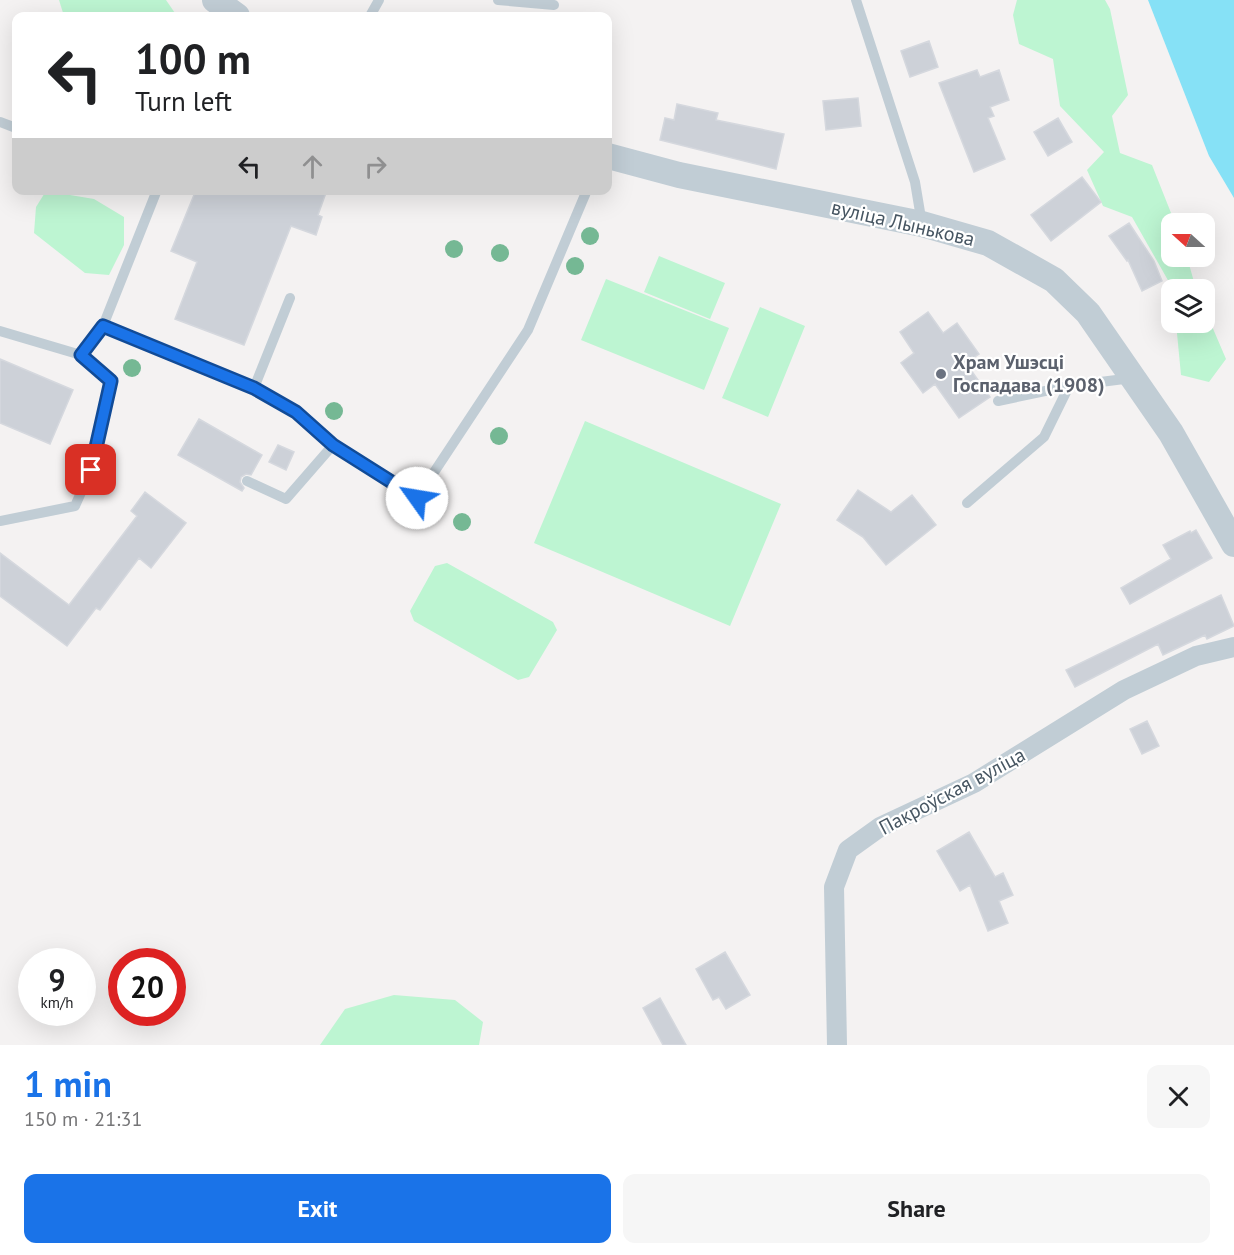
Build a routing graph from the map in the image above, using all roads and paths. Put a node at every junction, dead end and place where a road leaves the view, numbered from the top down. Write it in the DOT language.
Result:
graph roads {
  1 [pos="215,0"];
  2 [pos="498,0"];
  3 [pos="856,0"];
  4 [pos="554,6"];
  5 [pos="232,12"];
  6 [pos="612,157"];
  7 [pos="155,195"];
  8 [pos="584,195"];
  9 [pos="922,224"];
  10 [pos="290,298"];
  11 [pos="103,326"];
  12 [pos="0,330"];
  13 [pos="81,355"];
  14 [pos="1133,378"];
  15 [pos="1069,386"];
  16 [pos="254,388"];
  17 [pos="998,401"];
  18 [pos="333,445"];
  19 [pos="247,481"];
  20 [pos="967,502"];
  21 [pos="0,521"];
  22 [pos="1234,544"];
  23 [pos="1234,647"];
  24 [pos="837,1045"];
  1 -- 5 [label="street"];
  2 -- 4 [label="lane"];
  3 -- 9 [label="lane"];
  6 -- 9 [label="street, вуліца Лынькова"];
  7 -- 11 [label="lane"];
  8 -- 18 [label="lane"];
  9 -- 14 [label="street, вуліца Лынькова"];
  10 -- 16 [label="lane"];
  11 -- 13 [label="lane"];
  11 -- 16 [label="lane"];
  12 -- 13 [label="lane"];
  13 -- 21 [label="lane"];
  14 -- 15 [label="lane"];
  14 -- 22 [label="street, вуліца Лынькова"];
  15 -- 17 [label="lane"];
  15 -- 20 [label="lane"];
  16 -- 18 [label="lane"];
  18 -- 19 [label="lane"];
  23 -- 24 [label="street, Пакроўская вуліца"];
}
